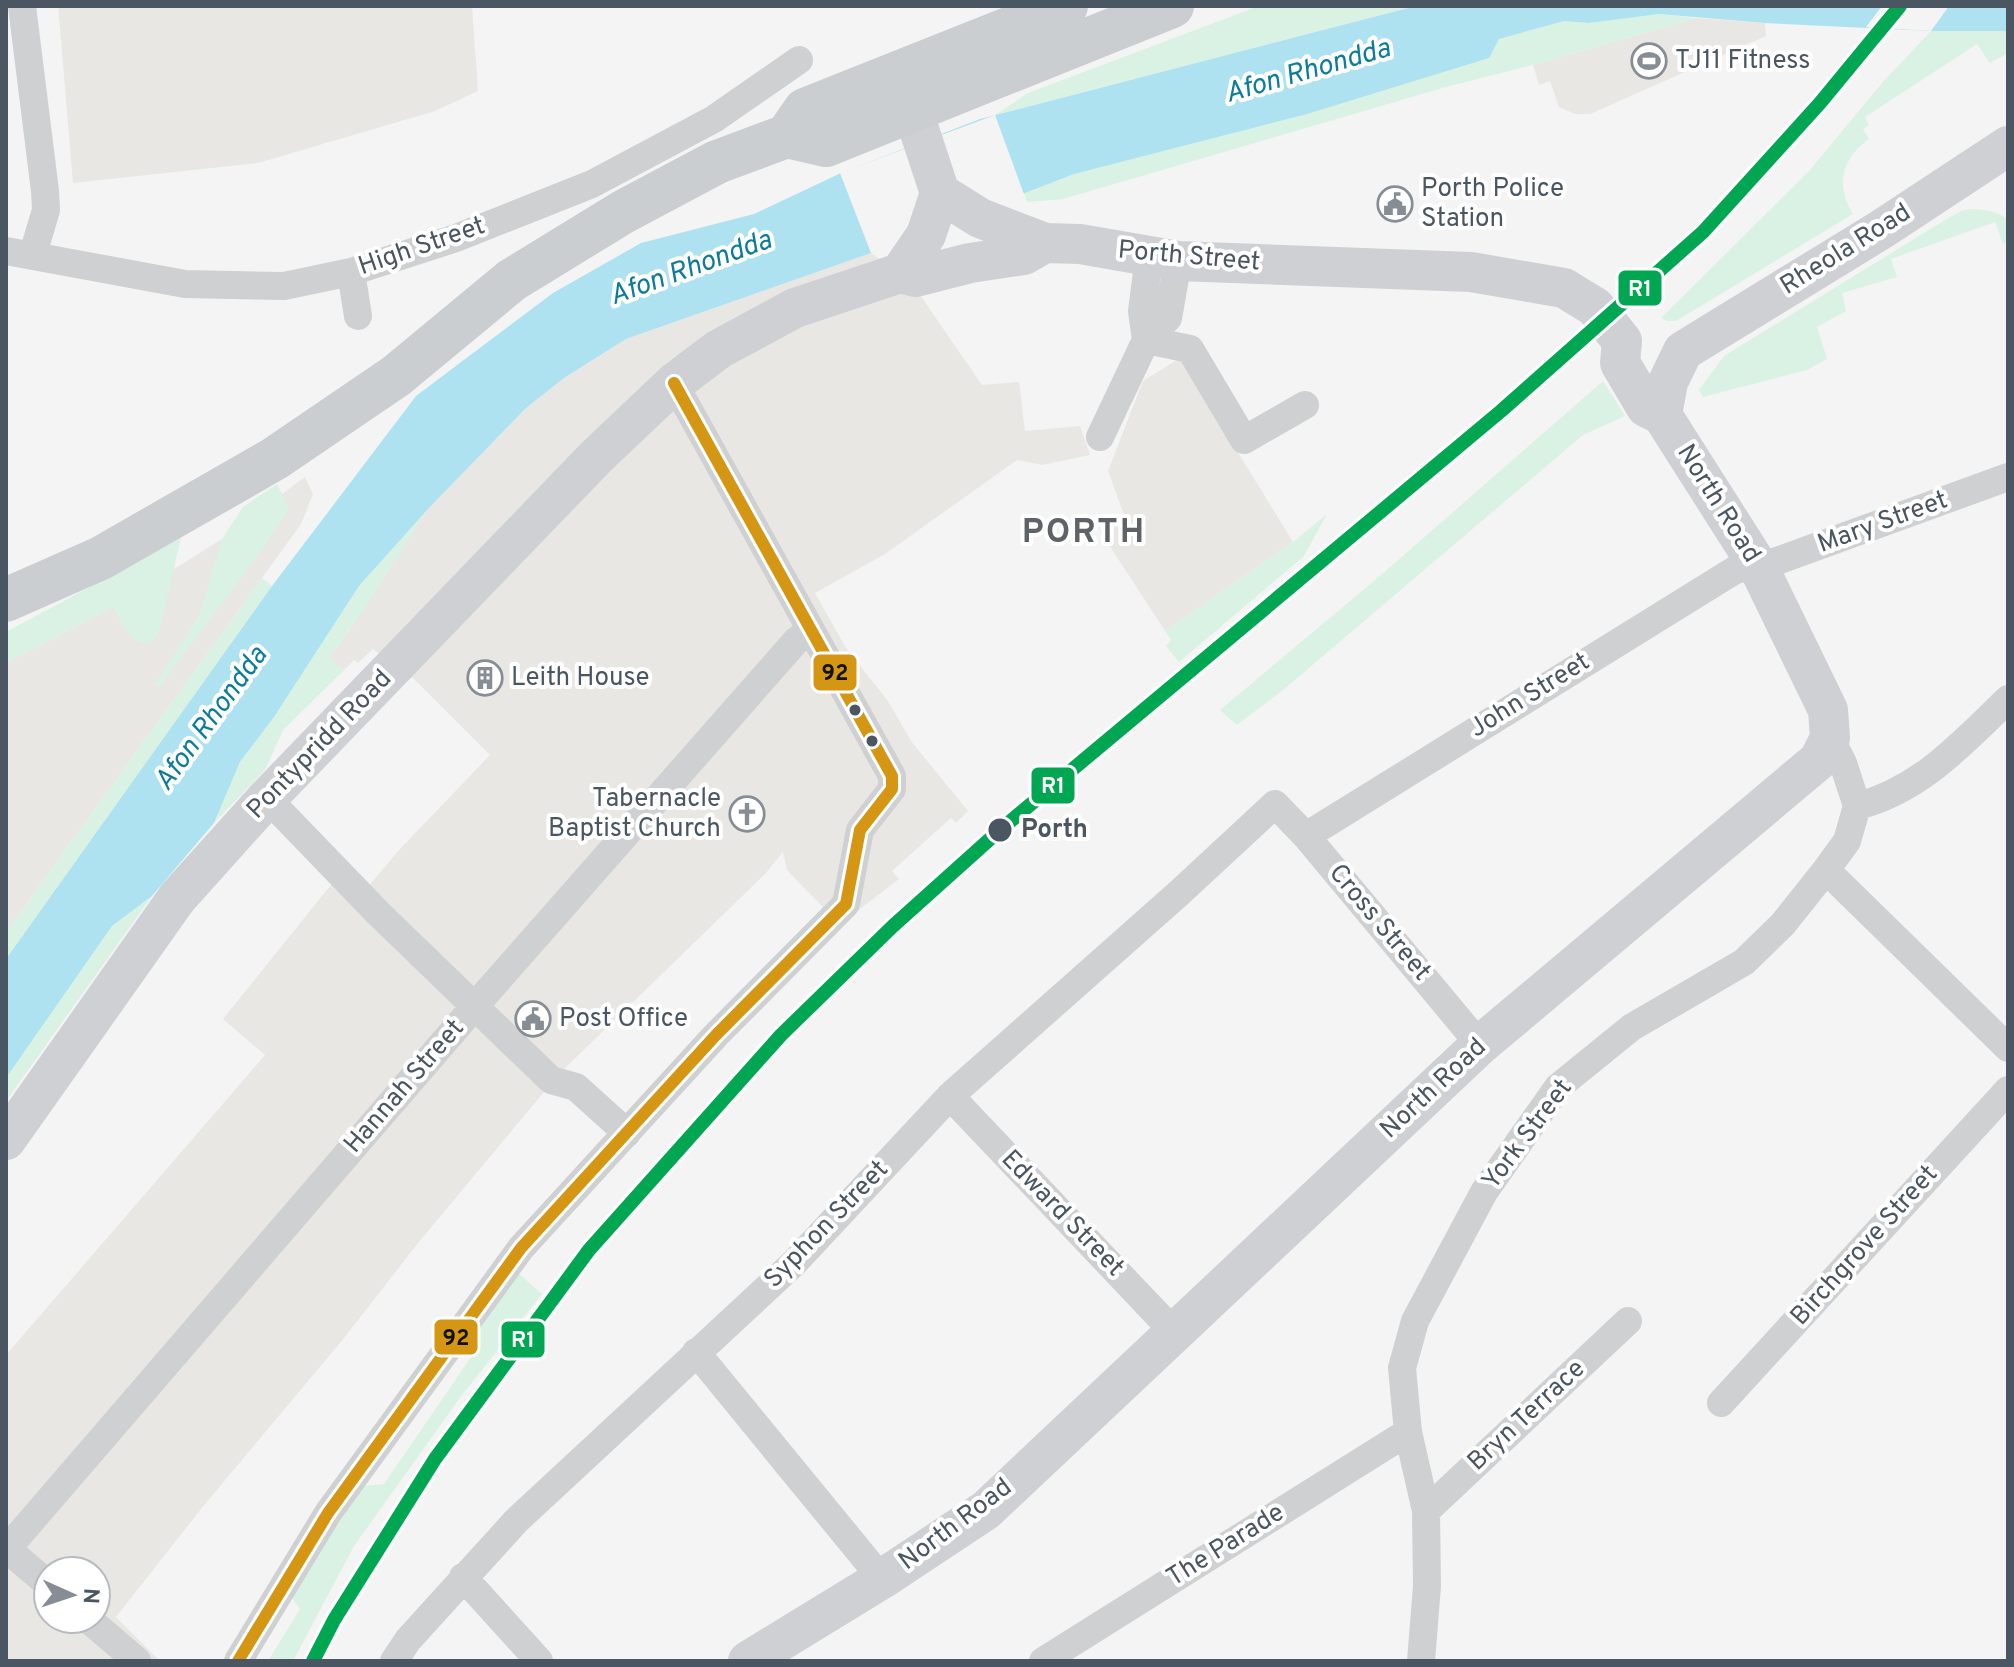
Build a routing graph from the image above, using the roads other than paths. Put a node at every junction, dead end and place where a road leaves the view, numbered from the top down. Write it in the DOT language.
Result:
graph roads {
  1 [pos="22,6"];
  2 [pos="1066,6"];
  3 [pos="1172,6"];
  4 [pos="799,60"];
  5 [pos="912,108"];
  6 [pos="2008,146"];
  7 [pos="940,193"];
  8 [pos="1045,243"];
  9 [pos="19,253"];
  10 [pos="1163,259"];
  11 [pos="351,272"];
  12 [pos="900,273"];
  13 [pos="358,316"];
  14 [pos="1146,340"];
  15 [pos="1622,341"];
  16 [pos="1697,342"];
  17 [pos="674,383"];
  18 [pos="1305,405"];
  19 [pos="1672,430"];
  20 [pos="1100,437"];
  21 [pos="2008,477"];
  22 [pos="1758,566"];
  23 [pos="6,600"];
  24 [pos="810,630"];
  25 [pos="2008,699"];
  26 [pos="1830,738"];
  27 [pos="267,798"];
  28 [pos="1275,804"];
  29 [pos="1857,806"];
  30 [pos="1306,836"];
  31 [pos="1826,870"];
  32 [pos="474,1007"];
  33 [pos="1480,1045"];
  34 [pos="2008,1048"];
  35 [pos="2008,1090"];
  36 [pos="950,1096"];
  37 [pos="627,1133"];
  38 [pos="6,1140"];
  39 [pos="1628,1321"];
  40 [pos="1174,1332"];
  41 [pos="696,1352"];
  42 [pos="1721,1403"];
  43 [pos="1408,1432"];
  44 [pos="1426,1511"];
  45 [pos="6,1549"];
  46 [pos="32,1571"];
  47 [pos="463,1577"];
  48 [pos="882,1579"];
  49 [pos="107,1635"];
  50 [pos="137,1661"];
  51 [pos="238,1661"];
  52 [pos="394,1661"];
  53 [pos="539,1661"];
  54 [pos="748,1661"];
  55 [pos="1043,1661"];
  56 [pos="1421,1661"];
  1 -- 9 [label="street"];
  2 -- 5 [label="main road"];
  3 -- 5 [label="main road"];
  4 -- 11 [label="street, High Street"];
  5 -- 7 [label="main road"];
  5 -- 23 [label="main road"];
  6 -- 16 [label="main road, Rheola Road"];
  7 -- 8 [label="main road"];
  7 -- 12 [label="main road"];
  8 -- 10 [label="main road, Porth Street"];
  8 -- 12 [label="main road, Porth Street"];
  9 -- 11 [label="street, High Street"];
  10 -- 14 [label="street"];
  10 -- 15 [label="main road, Porth Street"];
  11 -- 13 [label="street"];
  12 -- 17 [label="main road, Porth Street"];
  14 -- 18 [label="street"];
  14 -- 20 [label="street"];
  15 -- 16 [label="main road"];
  15 -- 19 [label="main road, Porth Street"];
  16 -- 19 [label="main road"];
  17 -- 24 [label="street"];
  17 -- 27 [label="main road, Pontypridd Road"];
  19 -- 22 [label="main road, North Road"];
  21 -- 22 [label="street, Mary Street"];
  22 -- 26 [label="main road, North Road"];
  22 -- 30 [label="street, John Street"];
  24 -- 32 [label="street, Hannah Street"];
  24 -- 37 [label="street"];
  25 -- 29 [label="street"];
  26 -- 29 [label="street"];
  26 -- 33 [label="main road, North Road"];
  27 -- 32 [label="street"];
  27 -- 38 [label="main road, Pontypridd Road"];
  28 -- 30 [label="street, Cross Street"];
  28 -- 36 [label="street, Syphon Street"];
  29 -- 31 [label="street, York Street"];
  30 -- 33 [label="street, Cross Street"];
  31 -- 34 [label="street"];
  31 -- 43 [label="street, York Street"];
  32 -- 37 [label="street"];
  32 -- 45 [label="street, Hannah Street"];
  33 -- 40 [label="main road, North Road"];
  35 -- 42 [label="street, Birchgrove Street"];
  36 -- 40 [label="street, Edward Street"];
  36 -- 41 [label="street, Syphon Street"];
  37 -- 51 [label="street"];
  39 -- 44 [label="street, Bryn Terrace"];
  40 -- 48 [label="main road, North Road"];
  41 -- 47 [label="street, Syphon Street"];
  41 -- 48 [label="street"];
  43 -- 44 [label="street, York Street"];
  43 -- 55 [label="street, The Parade"];
  44 -- 56 [label="street, York Street"];
  45 -- 46 [label="street"];
  47 -- 52 [label="street, Syphon Street"];
  47 -- 53 [label="street"];
  48 -- 54 [label="main road, North Road"];
  49 -- 50 [label="street"];
}
